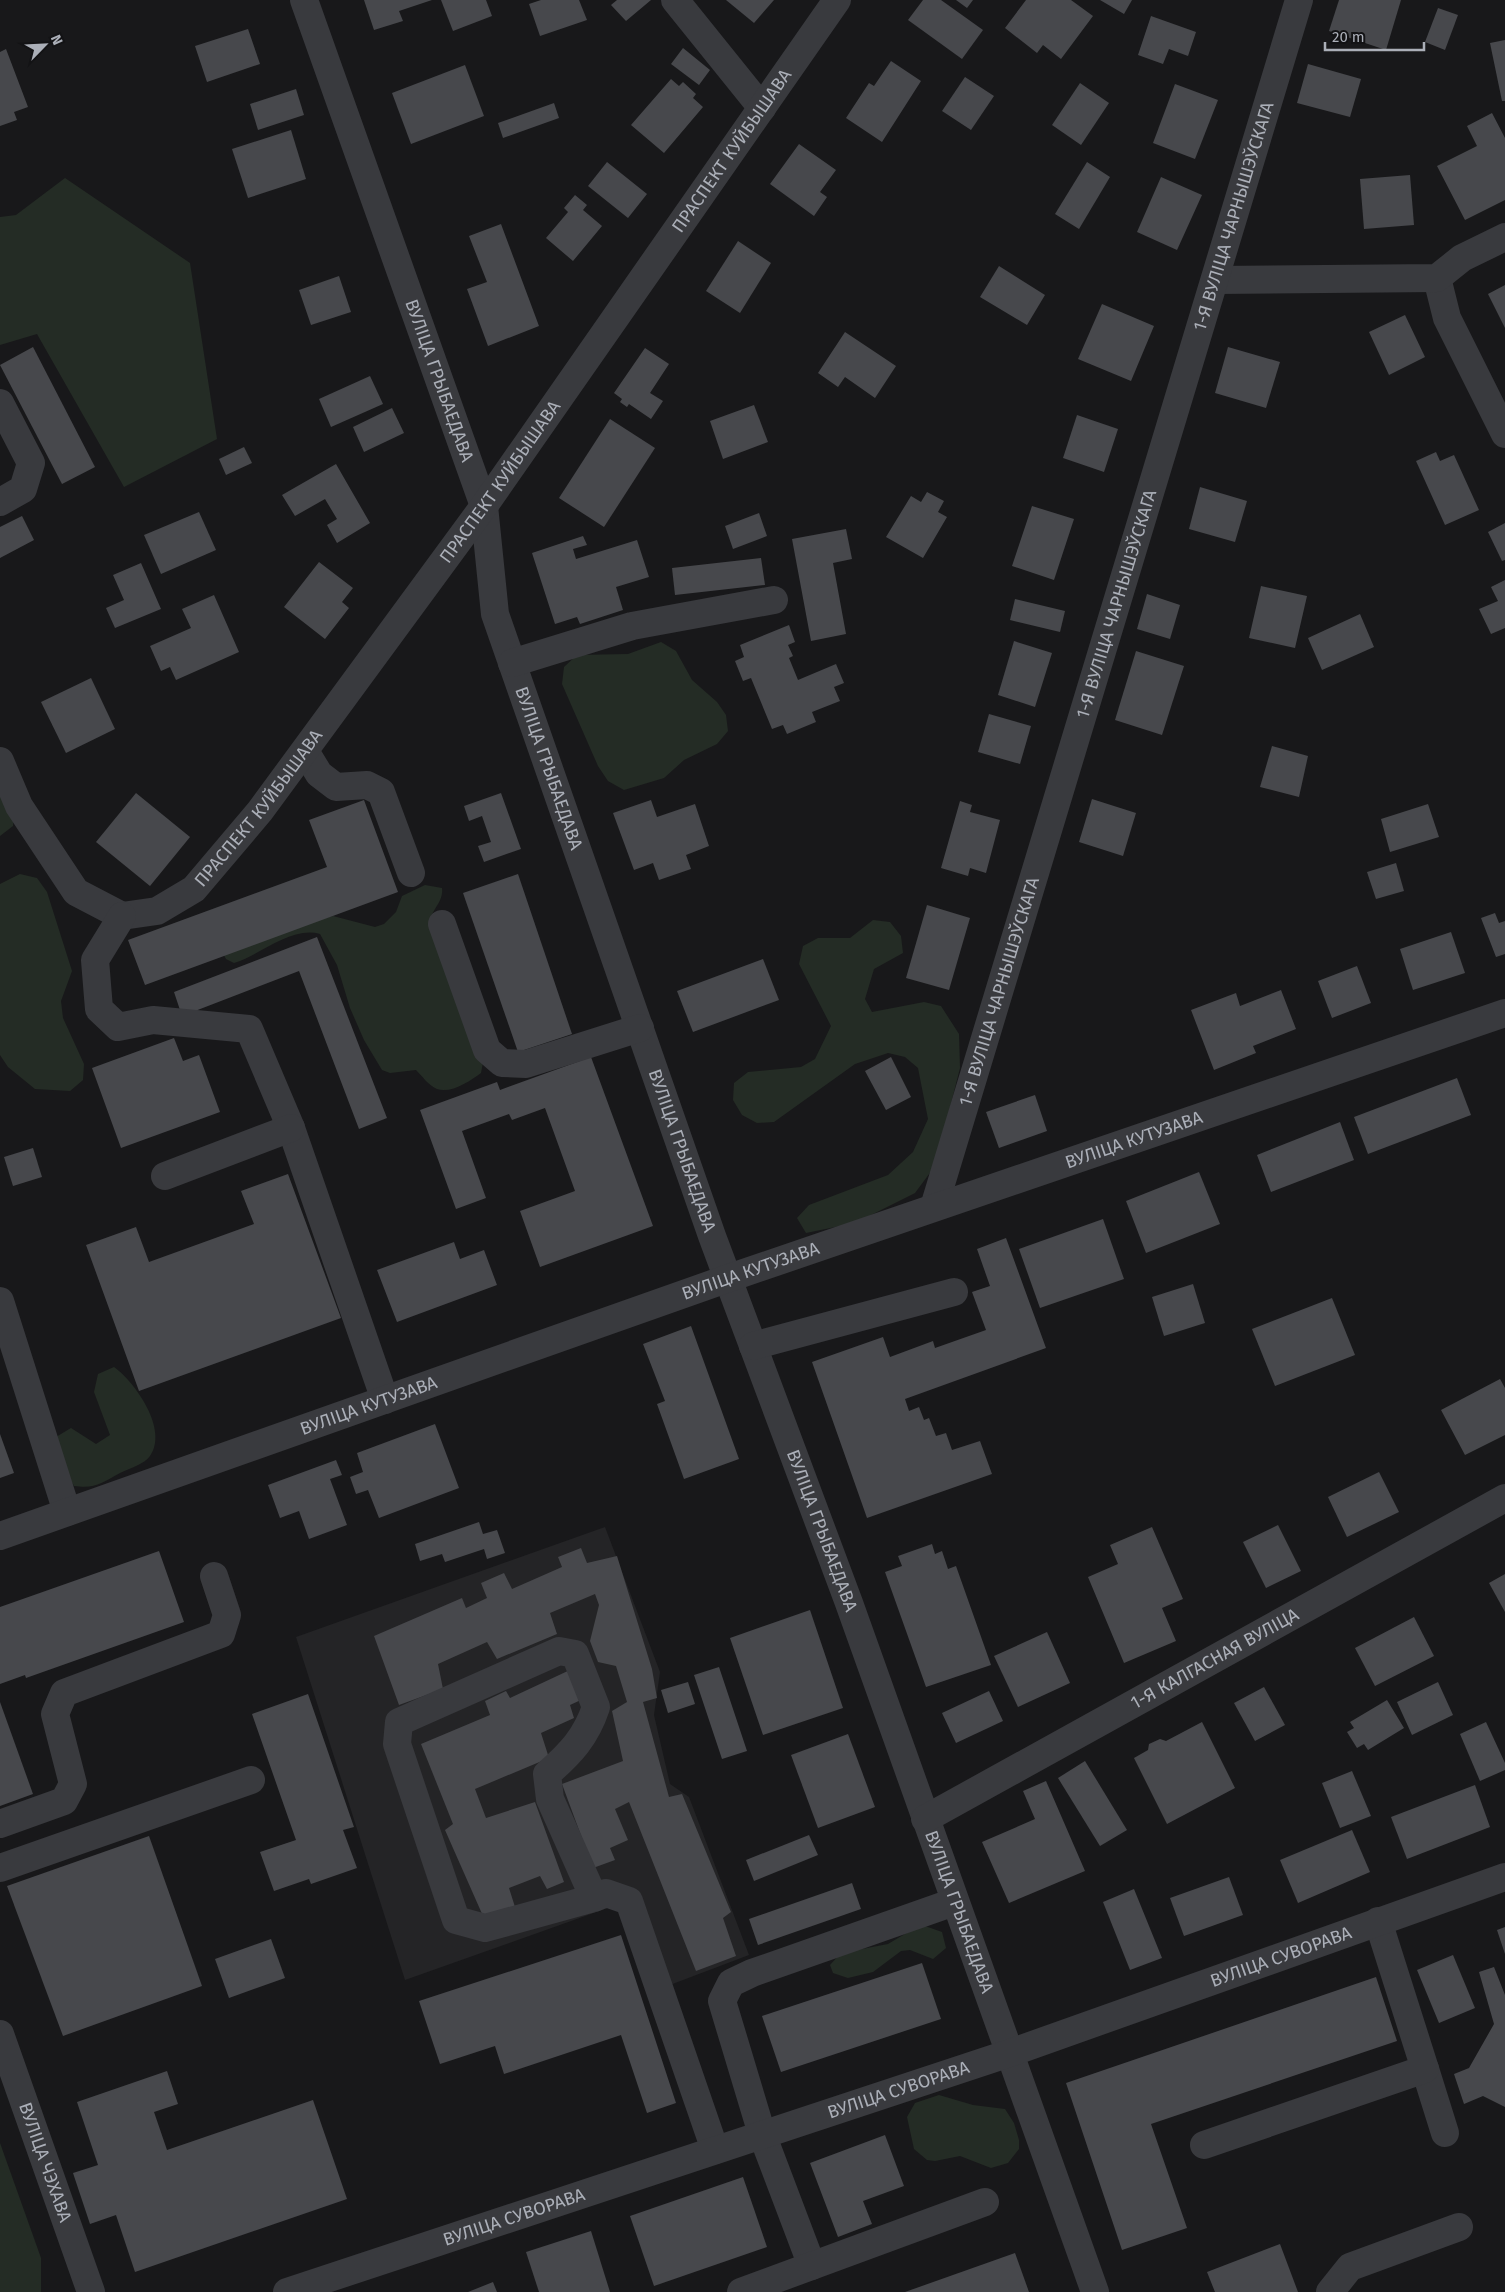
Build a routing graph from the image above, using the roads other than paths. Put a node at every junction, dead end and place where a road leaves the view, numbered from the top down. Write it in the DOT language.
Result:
graph roads {
  1 [pos="304,0"];
  2 [pos="675,0"];
  3 [pos="837,0"];
  4 [pos="1299,0"];
  5 [pos="762,108"];
  6 [pos="1505,237"];
  7 [pos="1437,278"];
  8 [pos="1215,280"];
  9 [pos="0,403"];
  10 [pos="1505,434"];
  11 [pos="0,502"];
  12 [pos="484,506"];
  13 [pos="774,600"];
  14 [pos="512,662"];
  15 [pos="305,751"];
  16 [pos="0,761"];
  17 [pos="411,873"];
  18 [pos="122,916"];
  19 [pos="442,924"];
  20 [pos="1505,1013"];
  21 [pos="640,1028"];
  22 [pos="291,1128"];
  23 [pos="165,1176"];
  24 [pos="934,1207"];
  25 [pos="728,1278"];
  26 [pos="954,1292"];
  27 [pos="0,1301"];
  28 [pos="753,1346"];
  29 [pos="385,1400"];
  30 [pos="1505,1498"];
  31 [pos="67,1512"];
  32 [pos="0,1536"];
  33 [pos="214,1576"];
  34 [pos="252,1780"];
  35 [pos="925,1819"];
  36 [pos="0,1824"];
  37 [pos="0,1868"];
  38 [pos="1505,1877"];
  39 [pos="594,1898"];
  40 [pos="954,1902"];
  41 [pos="1378,1921"];
  42 [pos="0,2034"];
  43 [pos="1010,2053"];
  44 [pos="1425,2069"];
  45 [pos="1446,2133"];
  46 [pos="762,2134"];
  47 [pos="1204,2145"];
  48 [pos="715,2150"];
  49 [pos="985,2202"];
  50 [pos="1459,2227"];
  51 [pos="812,2266"];
  52 [pos="92,2292"];
  53 [pos="288,2292"];
  54 [pos="741,2292"];
  55 [pos="1095,2292"];
  56 [pos="1330,2292"];
  1 -- 12 [label="street, ВУЛІЦА ГРЫБАЕДАВА"];
  2 -- 5 [label="street"];
  3 -- 5 [label="street, ПРАСПЕКТ КУЙБЫШАВА"];
  4 -- 8 [label="street, 1-Я ВУЛІЦА ЧАРНЫШЭЎСКАГА"];
  5 -- 12 [label="street, ПРАСПЕКТ КУЙБЫШАВА"];
  6 -- 7 [label="street"];
  7 -- 8 [label="street"];
  7 -- 10 [label="street"];
  8 -- 24 [label="street, 1-Я ВУЛІЦА ЧАРНЫШЭЎСКАГА"];
  9 -- 11 [label="street"];
  12 -- 14 [label="street, ВУЛІЦА ГРЫБАЕДАВА"];
  12 -- 15 [label="street, ПРАСПЕКТ КУЙБЫШАВА"];
  13 -- 14 [label="street"];
  14 -- 21 [label="street, ВУЛІЦА ГРЫБАЕДАВА"];
  15 -- 17 [label="street"];
  15 -- 18 [label="street, ПРАСПЕКТ КУЙБЫШАВА"];
  16 -- 18 [label="street"];
  18 -- 22 [label="street"];
  19 -- 21 [label="street"];
  20 -- 24 [label="street, ВУЛІЦА КУТУЗАВА"];
  21 -- 25 [label="street, ВУЛІЦА ГРЫБАЕДАВА"];
  22 -- 23 [label="street"];
  22 -- 29 [label="street"];
  24 -- 25 [label="street, ВУЛІЦА КУТУЗАВА"];
  25 -- 28 [label="street, ВУЛІЦА ГРЫБАЕДАВА"];
  25 -- 29 [label="street, ВУЛІЦА КУТУЗАВА"];
  26 -- 28 [label="street"];
  27 -- 31 [label="street"];
  28 -- 35 [label="street, ВУЛІЦА ГРЫБАЕДАВА"];
  29 -- 31 [label="street, ВУЛІЦА КУТУЗАВА"];
  30 -- 35 [label="street, 1-Я КАЛГАСНАЯ ВУЛІЦА"];
  31 -- 32 [label="street, ВУЛІЦА КУТУЗАВА"];
  33 -- 36 [label="street"];
  34 -- 37 [label="street"];
  35 -- 40 [label="street, ВУЛІЦА ГРЫБАЕДАВА"];
  38 -- 41 [label="street, ВУЛІЦА СУВОРАВА"];
  39 -- 39 [label="street"];
  39 -- 48 [label="street"];
  40 -- 43 [label="street, ВУЛІЦА ГРЫБАЕДАВА"];
  40 -- 46 [label="street"];
  41 -- 43 [label="street, ВУЛІЦА СУВОРАВА"];
  41 -- 44 [label="street"];
  42 -- 52 [label="street, ВУЛІЦА ЧЭХАВА"];
  43 -- 46 [label="street, ВУЛІЦА СУВОРАВА"];
  43 -- 55 [label="street, ВУЛІЦА ГРЫБАЕДАВА"];
  44 -- 45 [label="street"];
  44 -- 47 [label="street"];
  46 -- 48 [label="street, ВУЛІЦА СУВОРАВА"];
  46 -- 51 [label="street"];
  48 -- 53 [label="street, ВУЛІЦА СУВОРАВА"];
  49 -- 51 [label="street"];
  50 -- 56 [label="street"];
  51 -- 54 [label="street"];
}
